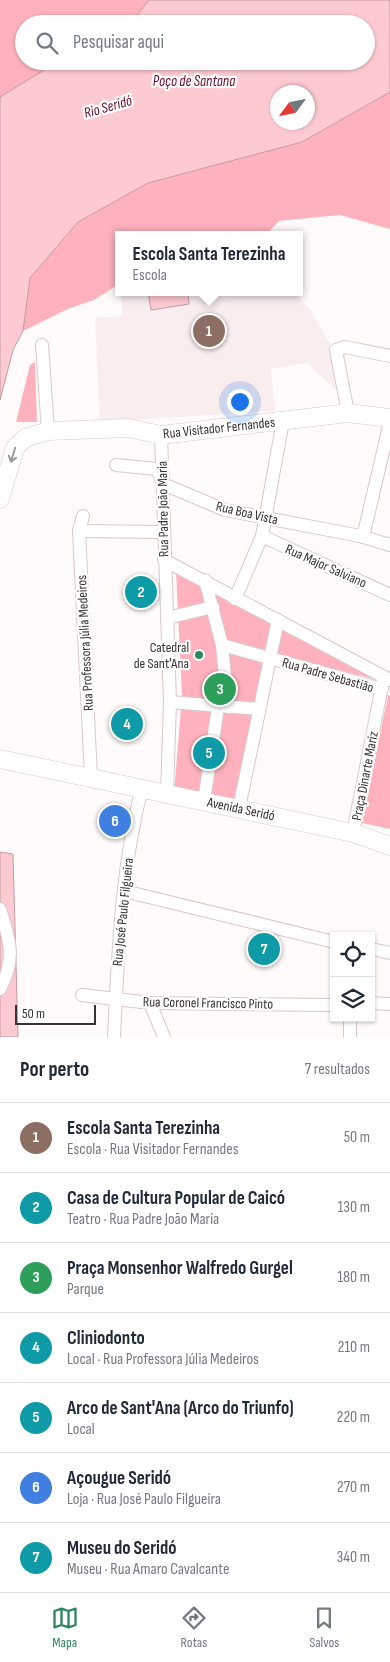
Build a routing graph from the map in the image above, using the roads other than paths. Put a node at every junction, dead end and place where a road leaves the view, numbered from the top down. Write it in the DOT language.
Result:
graph roads {
  1 [pos="42,345"];
  2 [pos="390,356"];
  3 [pos="348,413"];
  4 [pos="390,418"];
  5 [pos="283,421"];
  6 [pos="390,422"];
  7 [pos="48,431"];
  8 [pos="161,435"];
  9 [pos="116,465"];
  10 [pos="163,484"];
  11 [pos="0,499"];
  12 [pos="84,516"];
  13 [pos="265,519"];
  14 [pos="79,531"];
  15 [pos="162,532"];
  16 [pos="262,536"];
  17 [pos="363,537"];
  18 [pos="390,545"];
  19 [pos="164,560"];
  20 [pos="205,580"];
  21 [pos="390,595"];
  22 [pos="235,599"];
  23 [pos="213,607"];
  24 [pos="167,618"];
  25 [pos="278,620"];
  26 [pos="222,645"];
  27 [pos="271,659"];
  28 [pos="385,682"];
  29 [pos="170,702"];
  30 [pos="223,707"];
  31 [pos="259,709"];
  32 [pos="0,759"];
  33 [pos="91,774"];
  34 [pos="142,788"];
  35 [pos="167,793"];
  36 [pos="204,801"];
  37 [pos="239,808"];
  38 [pos="354,833"];
  39 [pos="390,846"];
  40 [pos="124,891"];
  41 [pos="0,909"];
  42 [pos="330,941"];
  43 [pos="375,950"];
  44 [pos="390,953"];
  45 [pos="0,989"];
  46 [pos="82,995"];
  47 [pos="116,998"];
  48 [pos="150,1003"];
  49 [pos="375,1003"];
  50 [pos="390,1004"];
  51 [pos="330,1005"];
  52 [pos="350,1022"];
  53 [pos="114,1037"];
  54 [pos="164,1037"];
  55 [pos="350,1037"];
  1 -- 7 [label="street"];
  2 -- 3 [label="street"];
  3 -- 4 [label="main road, Rua Visitador Fernandes"];
  3 -- 5 [label="main road, Rua Visitador Fernandes"];
  5 -- 8 [label="main road, Rua Visitador Fernandes"];
  5 -- 13 [label="street"];
  6 -- 17 [label="street"];
  7 -- 8 [label="main road, Rua Visitador Fernandes"];
  7 -- 11 [label="main road, Rua Visitador Fernandes, one-way"];
  8 -- 10 [label="street, Rua Padre João Maria"];
  9 -- 10 [label="street, Rua Boa Vista"];
  10 -- 13 [label="street, Rua Boa Vista"];
  10 -- 15 [label="street, Rua Padre João Maria"];
  12 -- 14 [label="street, Rua Professora Júlia Medeiros"];
  13 -- 16 [label="street"];
  13 -- 17 [label="street, Rua Boa Vista"];
  14 -- 15 [label="street"];
  14 -- 33 [label="street, Rua Professora Júlia Medeiros"];
  15 -- 19 [label="street, Rua Padre João Maria"];
  16 -- 21 [label="street, Rua Major Salviano"];
  16 -- 22 [label="street"];
  17 -- 18 [label="street, Rua Boa Vista"];
  19 -- 20 [label="street, Rua Padre Sebastião"];
  19 -- 24 [label="street, Rua Padre João Maria"];
  20 -- 22 [label="street, Rua Padre Sebastião"];
  20 -- 23 [label="street"];
  22 -- 25 [label="street, Rua Padre Sebastião"];
  23 -- 24 [label="street"];
  23 -- 26 [label="street"];
  24 -- 29 [label="street, Rua Padre João Maria"];
  25 -- 27 [label="street, Rua Padre Sebastião"];
  25 -- 28 [label="street, Rua Padre Sebastião"];
  26 -- 27 [label="street"];
  26 -- 30 [label="street"];
  27 -- 28 [label="street, Rua Padre Sebastião"];
  27 -- 31 [label="street"];
  28 -- 38 [label="street, Praça Dinarte Mariz"];
  29 -- 30 [label="street"];
  29 -- 35 [label="street, Rua Padre João Maria"];
  30 -- 31 [label="street"];
  30 -- 36 [label="street"];
  31 -- 37 [label="street"];
  32 -- 33 [label="main road, Avenida Seridó"];
  33 -- 34 [label="main road, Avenida Seridó"];
  34 -- 35 [label="main road, Avenida Seridó"];
  34 -- 40 [label="street, Rua José Paulo Filgueira"];
  35 -- 36 [label="main road, Avenida Seridó"];
  36 -- 37 [label="main road, Avenida Seridó"];
  37 -- 38 [label="main road, Avenida Seridó"];
  38 -- 39 [label="main road, Avenida Seridó"];
  40 -- 42 [label="street"];
  40 -- 47 [label="street, Rua José Paulo Filgueira"];
  41 -- 45 [label="street"];
  43 -- 44 [label="street"];
  46 -- 47 [label="street, Rua Coronel Francisco Pinto"];
  47 -- 48 [label="street, Rua Coronel Francisco Pinto"];
  47 -- 53 [label="street, Rua José Paulo Filgueira"];
  48 -- 51 [label="street, Rua Coronel Francisco Pinto"];
  48 -- 54 [label="street"];
  49 -- 50 [label="street"];
  52 -- 55 [label="street"];
}
